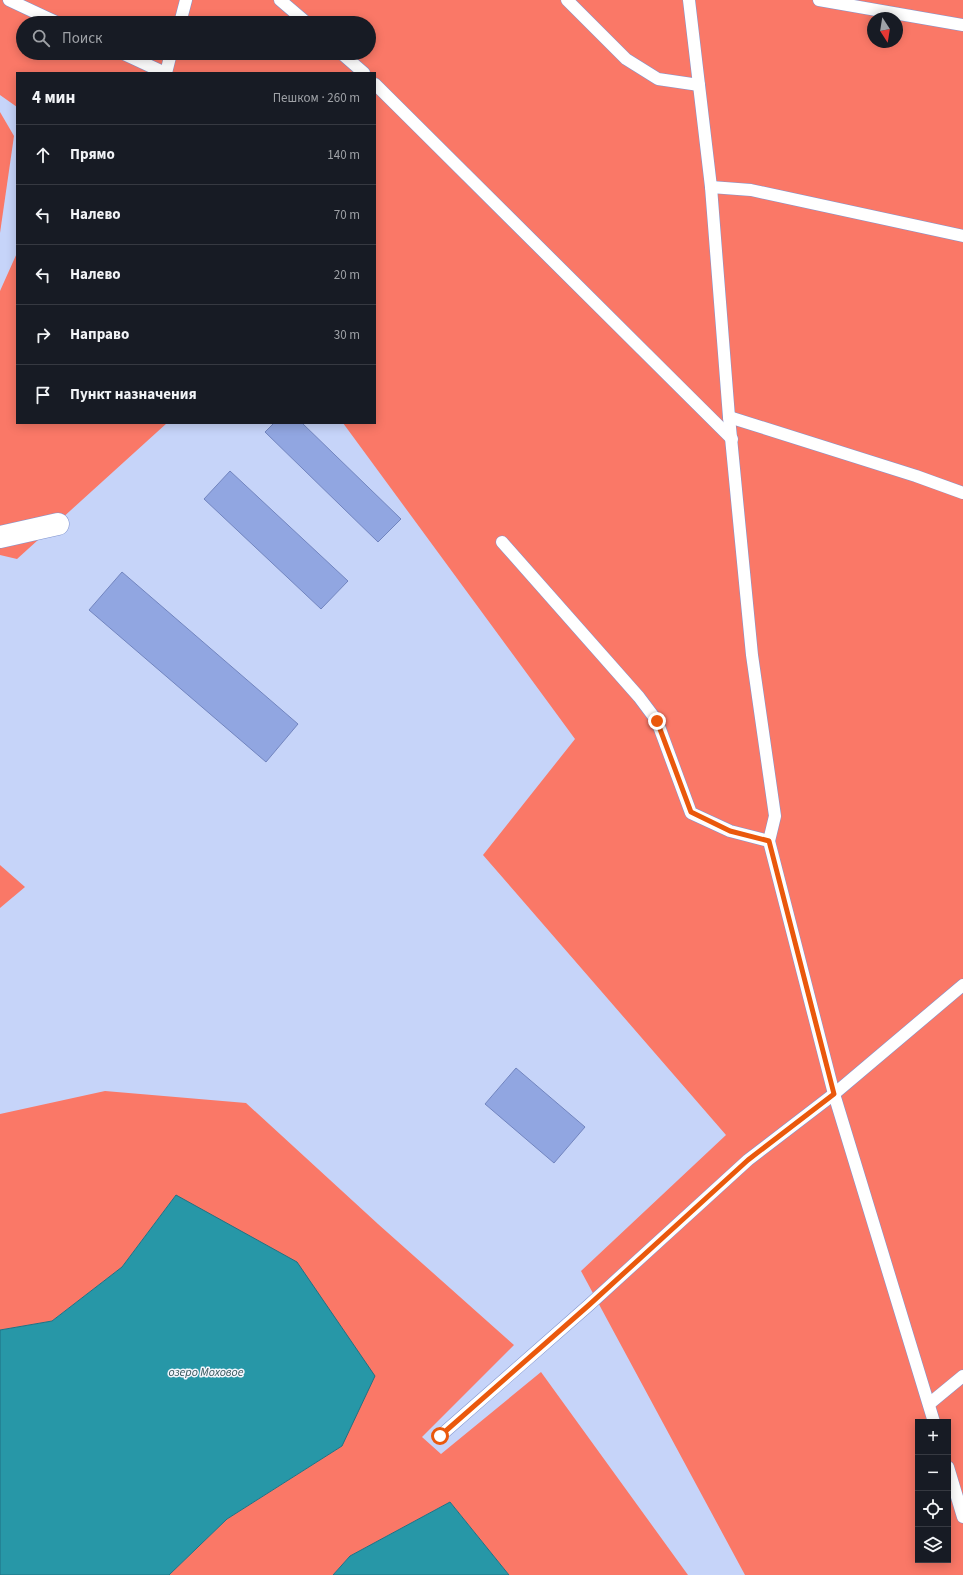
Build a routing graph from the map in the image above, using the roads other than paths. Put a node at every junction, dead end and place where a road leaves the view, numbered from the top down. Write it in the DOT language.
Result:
graph roads {
  1 [pos="9,0"];
  2 [pos="186,0"];
  3 [pos="280,0"];
  4 [pos="567,0"];
  5 [pos="689,0"];
  6 [pos="819,0"];
  7 [pos="43,16"];
  8 [pos="182,16"];
  9 [pos="298,16"];
  10 [pos="963,25"];
  11 [pos="137,60"];
  12 [pos="169,60"];
  13 [pos="349,60"];
  14 [pos="163,72"];
  15 [pos="165,72"];
  16 [pos="363,72"];
  17 [pos="376,85"];
  18 [pos="699,85"];
  19 [pos="711,187"];
  20 [pos="963,236"];
  21 [pos="729,417"];
  22 [pos="732,439"];
  23 [pos="963,493"];
  24 [pos="58,524"];
  25 [pos="0,537"];
  26 [pos="502,542"];
  27 [pos="769,841"];
  28 [pos="963,985"];
  29 [pos="834,1094"];
  30 [pos="963,1376"];
  31 [pos="929,1404"];
  32 [pos="933,1419"];
  33 [pos="440,1436"];
  34 [pos="951,1477"];
  35 [pos="963,1517"];
  1 -- 7 [label="lane"];
  2 -- 8 [label="lane"];
  3 -- 9 [label="lane"];
  4 -- 18 [label="lane"];
  5 -- 18 [label="lane"];
  6 -- 10 [label="lane"];
  11 -- 14 [label="lane"];
  12 -- 15 [label="lane"];
  13 -- 16 [label="lane"];
  17 -- 22 [label="lane"];
  18 -- 19 [label="lane"];
  19 -- 20 [label="lane"];
  19 -- 21 [label="lane"];
  21 -- 22 [label="lane"];
  21 -- 23 [label="lane"];
  22 -- 27 [label="lane"];
  24 -- 25 [label="street"];
  26 -- 27 [label="lane"];
  27 -- 29 [label="lane"];
  28 -- 29 [label="lane"];
  29 -- 31 [label="lane"];
  29 -- 33 [label="lane"];
  30 -- 31 [label="lane"];
  31 -- 32 [label="lane"];
  34 -- 35 [label="lane"];
}
